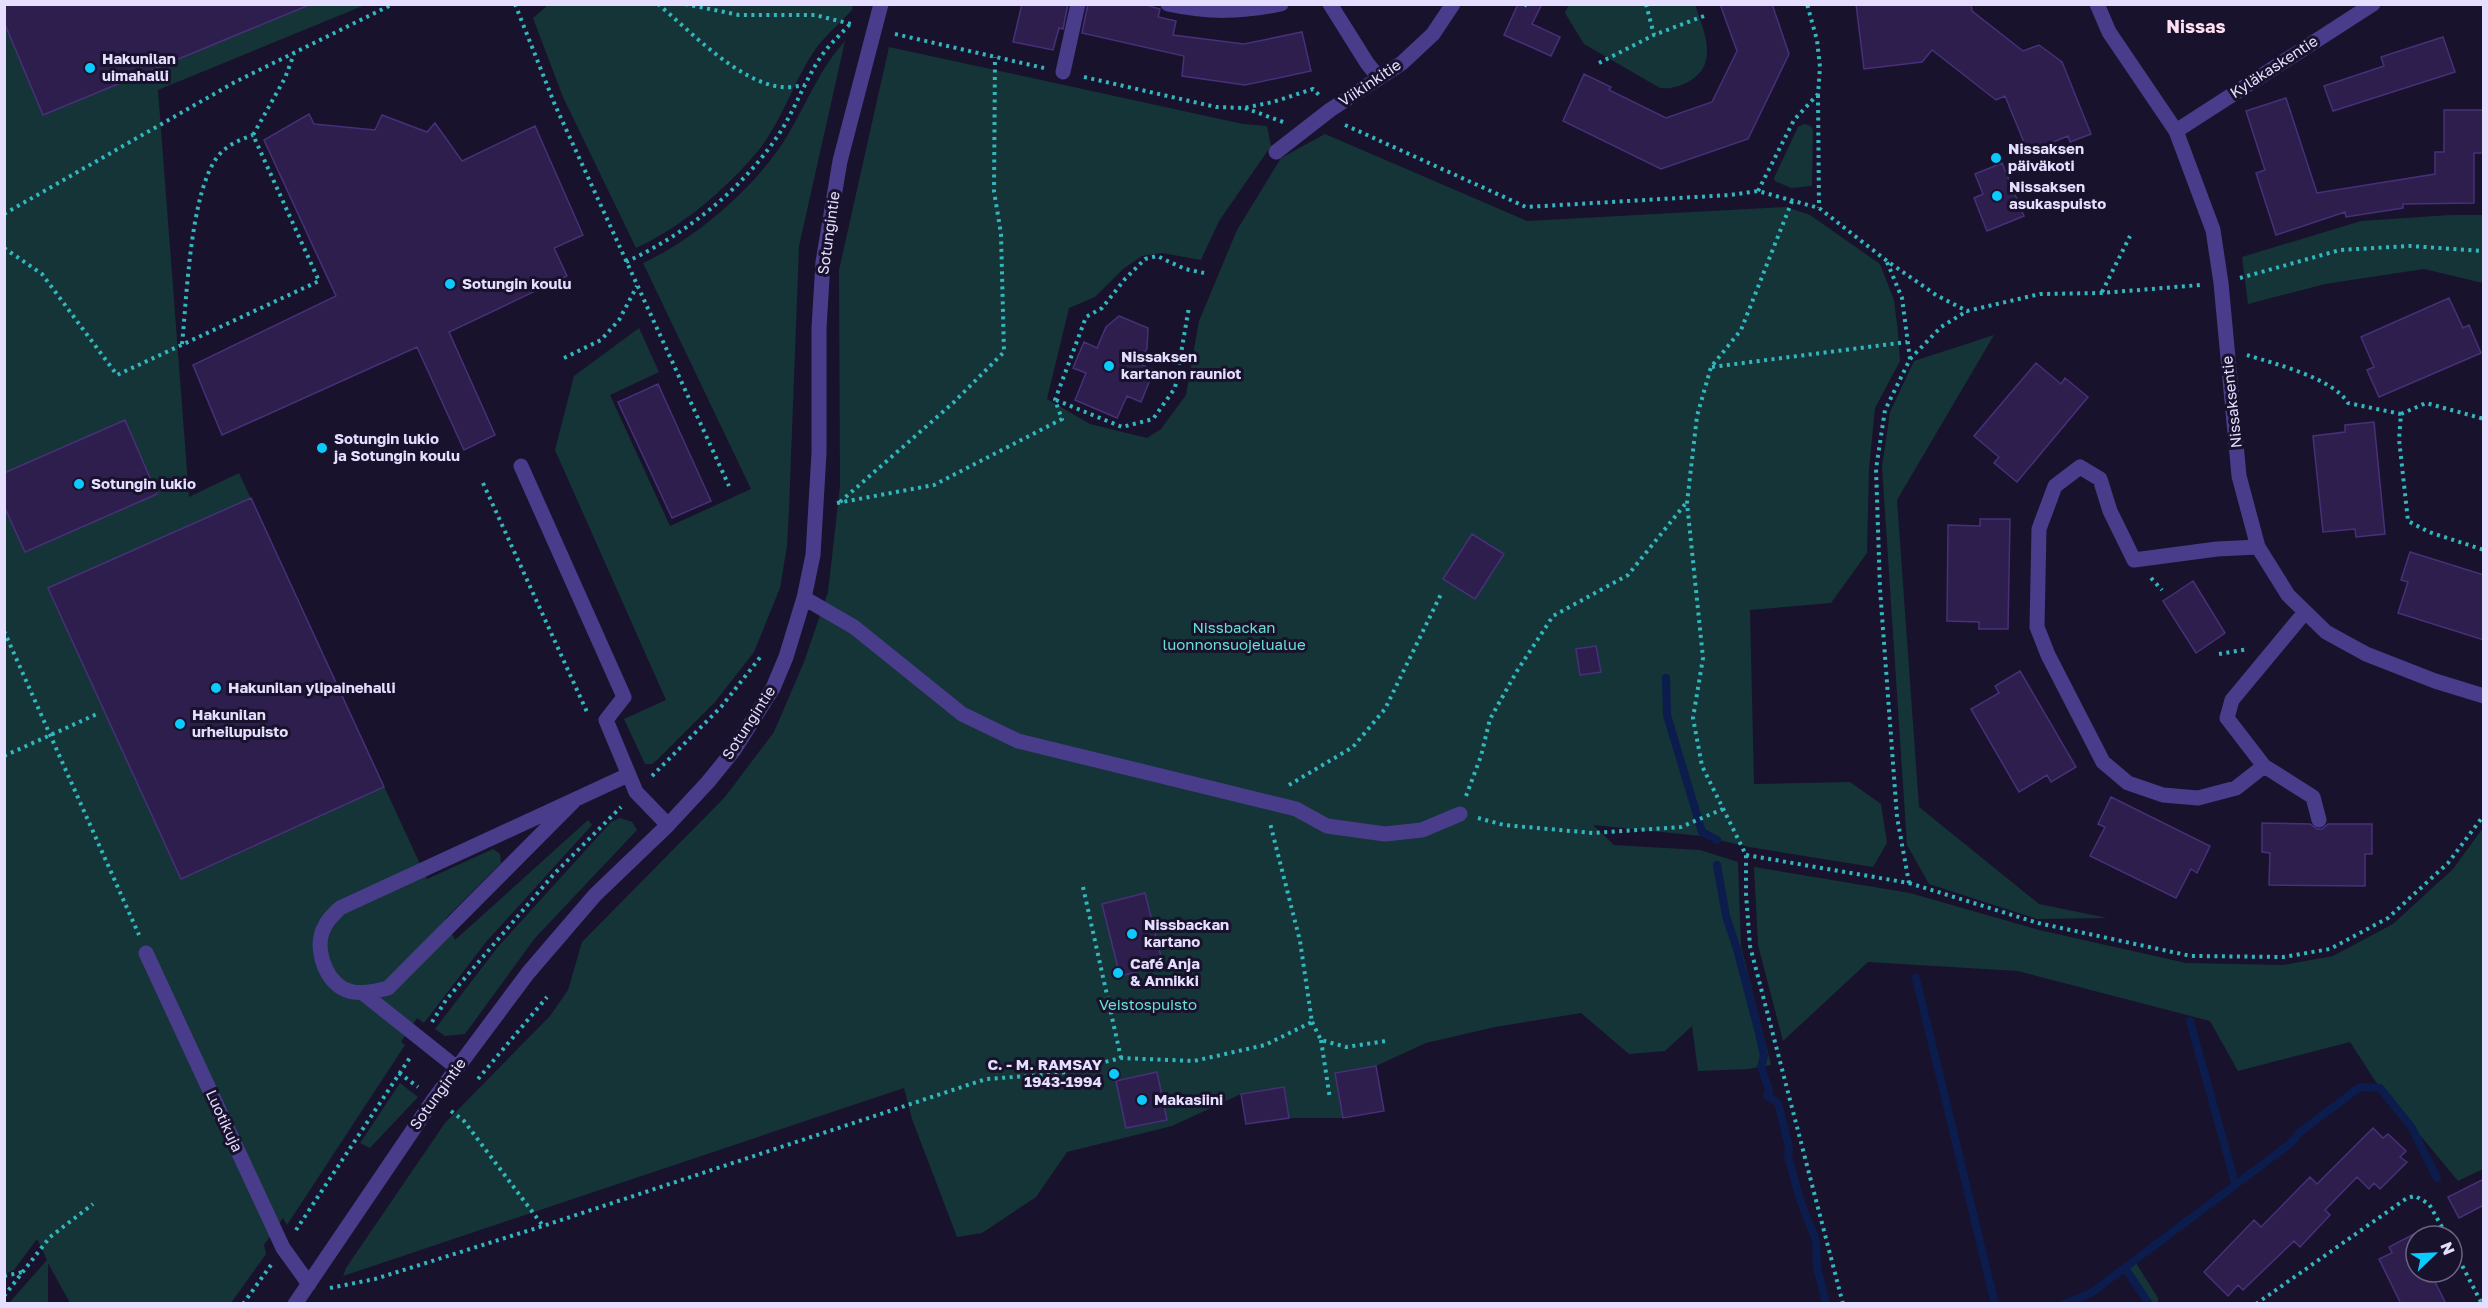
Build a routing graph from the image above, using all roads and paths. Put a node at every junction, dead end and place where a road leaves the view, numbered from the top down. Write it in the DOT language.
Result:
graph roads {
  1 [pos="393,4"];
  2 [pos="514,4"];
  3 [pos="658,4"];
  4 [pos="685,4"];
  5 [pos="881,4"];
  6 [pos="1078,4"];
  7 [pos="1168,4"];
  8 [pos="1281,4"];
  9 [pos="1330,4"];
  10 [pos="1453,4"];
  11 [pos="1646,4"];
  12 [pos="1808,4"];
  13 [pos="2097,4"];
  14 [pos="2373,4"];
  15 [pos="1704,16"];
  16 [pos="1654,35"];
  17 [pos="294,54"];
  18 [pos="995,57"];
  19 [pos="1599,63"];
  20 [pos="1063,72"];
  21 [pos="1379,78"];
  22 [pos="805,85"];
  23 [pos="1818,94"];
  24 [pos="1244,108"];
  25 [pos="1304,129"];
  26 [pos="2176,131"];
  27 [pos="253,135"];
  28 [pos="1276,152"];
  29 [pos="1792,201"];
  30 [pos="1819,208"];
  31 [pos="4,214"];
  32 [pos="2130,236"];
  33 [pos="4,248"];
  34 [pos="2484,251"];
  35 [pos="1887,261"];
  36 [pos="626,262"];
  37 [pos="1204,273"];
  38 [pos="2221,283"];
  39 [pos="638,286"];
  40 [pos="2102,293"];
  41 [pos="1189,307"];
  42 [pos="1967,310"];
  43 [pos="1907,342"];
  44 [pos="182,344"];
  45 [pos="2247,355"];
  46 [pos="564,358"];
  47 [pos="1910,360"];
  48 [pos="1711,367"];
  49 [pos="1055,400"];
  50 [pos="2402,414"];
  51 [pos="2484,419"];
  52 [pos="521,466"];
  53 [pos="483,483"];
  54 [pos="729,486"];
  55 [pos="840,502"];
  56 [pos="1687,503"];
  57 [pos="817,506"];
  58 [pos="2258,547"];
  59 [pos="2484,550"];
  60 [pos="1441,594"];
  61 [pos="804,598"];
  62 [pos="2305,612"];
  63 [pos="4,631"];
  64 [pos="766,645"];
  65 [pos="2484,696"];
  66 [pos="97,714"];
  67 [pos="591,721"];
  68 [pos="51,735"];
  69 [pos="4,756"];
  70 [pos="2264,766"];
  71 [pos="622,778"];
  72 [pos="636,792"];
  73 [pos="576,799"];
  74 [pos="1264,801"];
  75 [pos="620,808"];
  76 [pos="1723,809"];
  77 [pos="1460,814"];
  78 [pos="2484,815"];
  79 [pos="2319,820"];
  80 [pos="669,825"];
  81 [pos="1746,855"];
  82 [pos="1909,883"];
  83 [pos="1083,887"];
  84 [pos="146,953"];
  85 [pos="364,994"];
  86 [pos="547,997"];
  87 [pos="1312,1022"];
  88 [pos="421,1040"];
  89 [pos="1321,1040"];
  90 [pos="1386,1041"];
  91 [pos="1121,1058"];
  92 [pos="457,1068"];
  93 [pos="399,1073"];
  94 [pos="473,1085"];
  95 [pos="434,1099"];
  96 [pos="1330,1099"];
  97 [pos="458,1102"];
  98 [pos="451,1111"];
  99 [pos="93,1204"];
  100 [pos="2440,1224"];
  101 [pos="543,1226"];
  102 [pos="282,1248"];
  103 [pos="2464,1269"];
  104 [pos="23,1272"];
  105 [pos="4,1276"];
  106 [pos="309,1284"];
  107 [pos="4,1296"];
  108 [pos="243,1304"];
  109 [pos="295,1304"];
  110 [pos="1843,1304"];
  111 [pos="2256,1304"];
  112 [pos="2482,1304"];
  1 -- 17 [label="path"];
  2 -- 36 [label="path"];
  3 -- 22 [label="path"];
  4 -- 22 [label="path"];
  5 -- 57 [label="street, Sotungintie"];
  6 -- 20 [label="street"];
  7 -- 8 [label="street"];
  9 -- 21 [label="street"];
  10 -- 21 [label="street, Viikinkitie"];
  11 -- 16 [label="path"];
  12 -- 23 [label="path"];
  13 -- 26 [label="street, Nissaksentie"];
  14 -- 26 [label="street, Kyläkaskentie"];
  15 -- 16 [label="path"];
  16 -- 19 [label="path"];
  17 -- 27 [label="path"];
  17 -- 31 [label="path"];
  18 -- 55 [label="path"];
  21 -- 25 [label="street, Viikinkitie"];
  22 -- 36 [label="path"];
  23 -- 29 [label="path"];
  23 -- 30 [label="path"];
  24 -- 25 [label="path"];
  25 -- 28 [label="street, Viikinkitie"];
  26 -- 38 [label="street, Nissaksentie"];
  27 -- 44 [label="path"];
  27 -- 44 [label="path"];
  29 -- 30 [label="path"];
  29 -- 48 [label="path"];
  30 -- 35 [label="path"];
  32 -- 40 [label="path"];
  33 -- 44 [label="path"];
  34 -- 38 [label="path"];
  35 -- 42 [label="path"];
  35 -- 43 [label="path"];
  36 -- 39 [label="path"];
  37 -- 49 [label="path"];
  38 -- 40 [label="path"];
  38 -- 58 [label="street, Nissaksentie"];
  39 -- 46 [label="path"];
  39 -- 54 [label="path"];
  40 -- 42 [label="path"];
  41 -- 49 [label="path"];
  42 -- 47 [label="path"];
  43 -- 47 [label="path"];
  43 -- 48 [label="path"];
  45 -- 50 [label="path"];
  47 -- 82 [label="path"];
  48 -- 56 [label="path"];
  49 -- 55 [label="path"];
  50 -- 51 [label="path"];
  50 -- 59 [label="path"];
  52 -- 71 [label="street"];
  53 -- 67 [label="path"];
  55 -- 57 [label="path"];
  56 -- 76 [label="path"];
  56 -- 77 [label="path"];
  57 -- 61 [label="street, Sotungintie"];
  58 -- 62 [label="street, Nissaksentie"];
  58 -- 70 [label="street"];
  60 -- 74 [label="path"];
  61 -- 74 [label="street"];
  61 -- 80 [label="street, Sotungintie"];
  62 -- 65 [label="street, Nissaksentie"];
  62 -- 70 [label="street"];
  63 -- 68 [label="path"];
  64 -- 72 [label="path"];
  66 -- 68 [label="path"];
  68 -- 69 [label="path"];
  68 -- 84 [label="path"];
  70 -- 79 [label="street"];
  71 -- 72 [label="street"];
  71 -- 73 [label="street"];
  71 -- 75 [label="path"];
  72 -- 75 [label="path"];
  72 -- 80 [label="street"];
  73 -- 85 [label="street"];
  73 -- 85 [label="street"];
  74 -- 77 [label="street"];
  74 -- 87 [label="path"];
  75 -- 88 [label="path"];
  76 -- 77 [label="path"];
  76 -- 81 [label="path"];
  78 -- 82 [label="path"];
  80 -- 92 [label="street, Sotungintie"];
  81 -- 82 [label="path"];
  81 -- 110 [label="path"];
  83 -- 91 [label="path"];
  84 -- 102 [label="street, Luotikuja"];
  85 -- 88 [label="street"];
  86 -- 94 [label="path"];
  87 -- 89 [label="path"];
  87 -- 91 [label="path"];
  88 -- 92 [label="street"];
  88 -- 93 [label="path"];
  89 -- 90 [label="path"];
  89 -- 96 [label="path"];
  91 -- 101 [label="path"];
  92 -- 95 [label="street, Sotungintie"];
  93 -- 95 [label="path"];
  93 -- 102 [label="path"];
  95 -- 98 [label="path"];
  95 -- 106 [label="street, Sotungintie"];
  97 -- 98 [label="path"];
  98 -- 101 [label="path"];
  99 -- 104 [label="path"];
  100 -- 111 [label="path"];
  101 -- 106 [label="path"];
  102 -- 106 [label="street, Luotikuja"];
  102 -- 108 [label="path"];
  103 -- 112 [label="path"];
  104 -- 105 [label="path"];
  104 -- 107 [label="path"];
  106 -- 109 [label="street, Sotungintie"];
}
